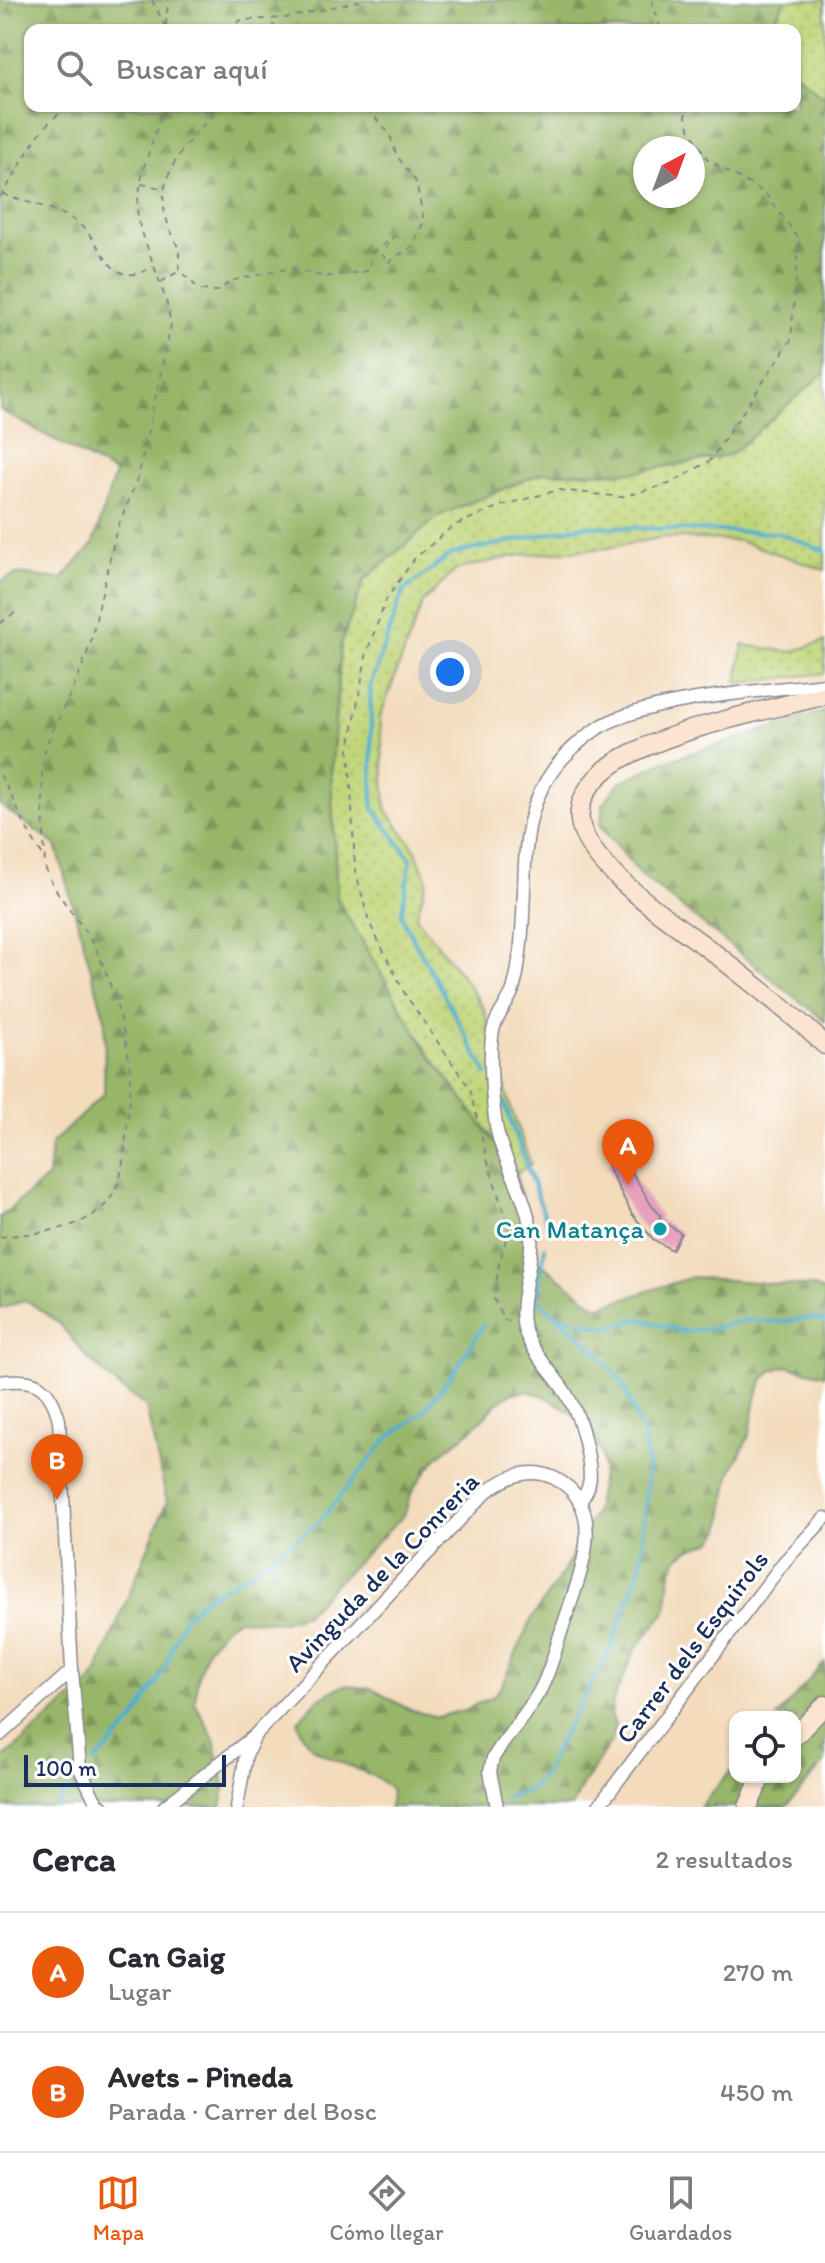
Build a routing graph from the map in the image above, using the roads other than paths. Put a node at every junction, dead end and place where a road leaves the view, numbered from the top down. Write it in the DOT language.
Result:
graph roads {
  1 [pos="825,684"];
  2 [pos="825,695"];
  3 [pos="825,1045"];
  4 [pos="0,1382"];
  5 [pos="579,1502"];
  6 [pos="825,1518"];
  7 [pos="72,1670"];
  8 [pos="825,1705"];
  9 [pos="801,1730"];
  10 [pos="0,1735"];
  11 [pos="255,1735"];
  12 [pos="758,1783"];
  13 [pos="102,1807"];
  14 [pos="164,1807"];
  15 [pos="237,1807"];
  16 [pos="497,1807"];
  17 [pos="598,1807"];
  18 [pos="748,1807"];
  1 -- 5 [label="street"];
  2 -- 3 [label="street"];
  4 -- 7 [label="street"];
  5 -- 11 [label="street, Avinguda de la Conreria"];
  5 -- 16 [label="street"];
  6 -- 17 [label="street, Carrer dels Esquirols"];
  7 -- 10 [label="street"];
  7 -- 13 [label="street"];
  8 -- 9 [label="street"];
  11 -- 14 [label="street"];
  11 -- 15 [label="street, Avinguda de la Conreria"];
  12 -- 18 [label="street"];
}
